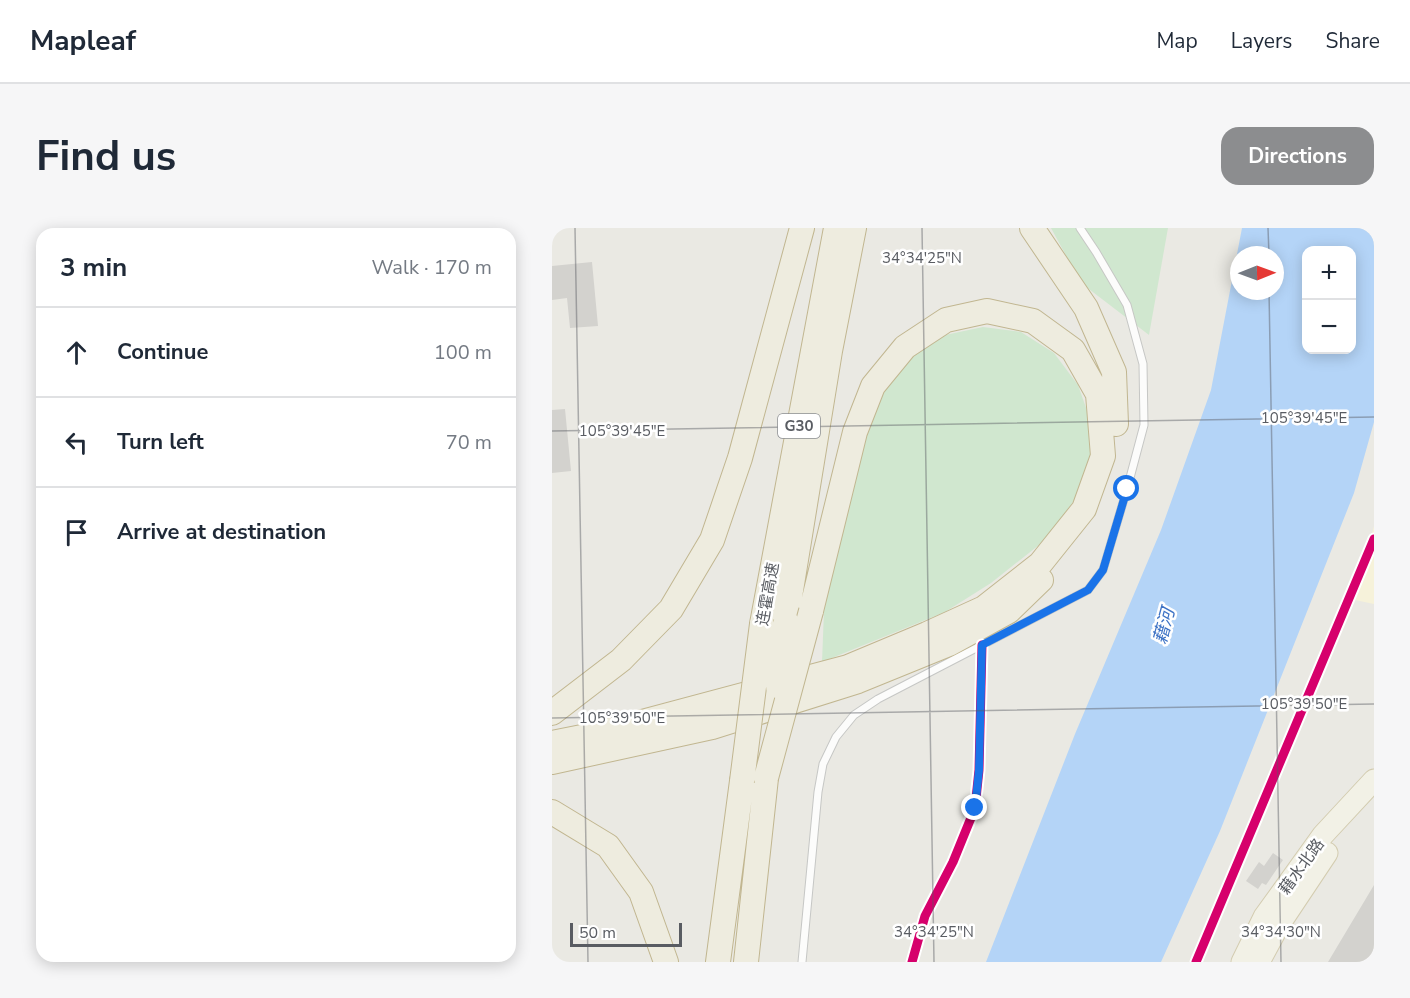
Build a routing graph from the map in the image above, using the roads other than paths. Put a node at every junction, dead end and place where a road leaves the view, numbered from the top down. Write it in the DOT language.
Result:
graph roads {
  1 [pos="802,228"];
  2 [pos="836,228"];
  3 [pos="854,228"];
  4 [pos="1032,228"];
  5 [pos="1080,228"];
  6 [pos="552,713"];
  7 [pos="552,743"];
  8 [pos="552,762"];
  9 [pos="766,778"];
  10 [pos="1374,780"];
  11 [pos="1374,800"];
  12 [pos="552,812"];
  13 [pos="666,962"];
  14 [pos="718,962"];
  15 [pos="746,962"];
  16 [pos="802,962"];
  17 [pos="1242,962"];
  18 [pos="1259,962"];
  1 -- 6 [label="highway"];
  2 -- 14 [label="highway, 连霍高速 / G30, bridge"];
  3 -- 9 [label="highway, 连霍高速 / G30, bridge"];
  4 -- 8 [label="highway"];
  5 -- 16 [label="lane"];
  7 -- 9 [label="highway, bridge"];
  9 -- 15 [label="highway, 连霍高速 / G30"];
  10 -- 17 [label="main road, 藉水北路"];
  11 -- 18 [label="main road, 藉水北路"];
  12 -- 13 [label="highway"];
}
